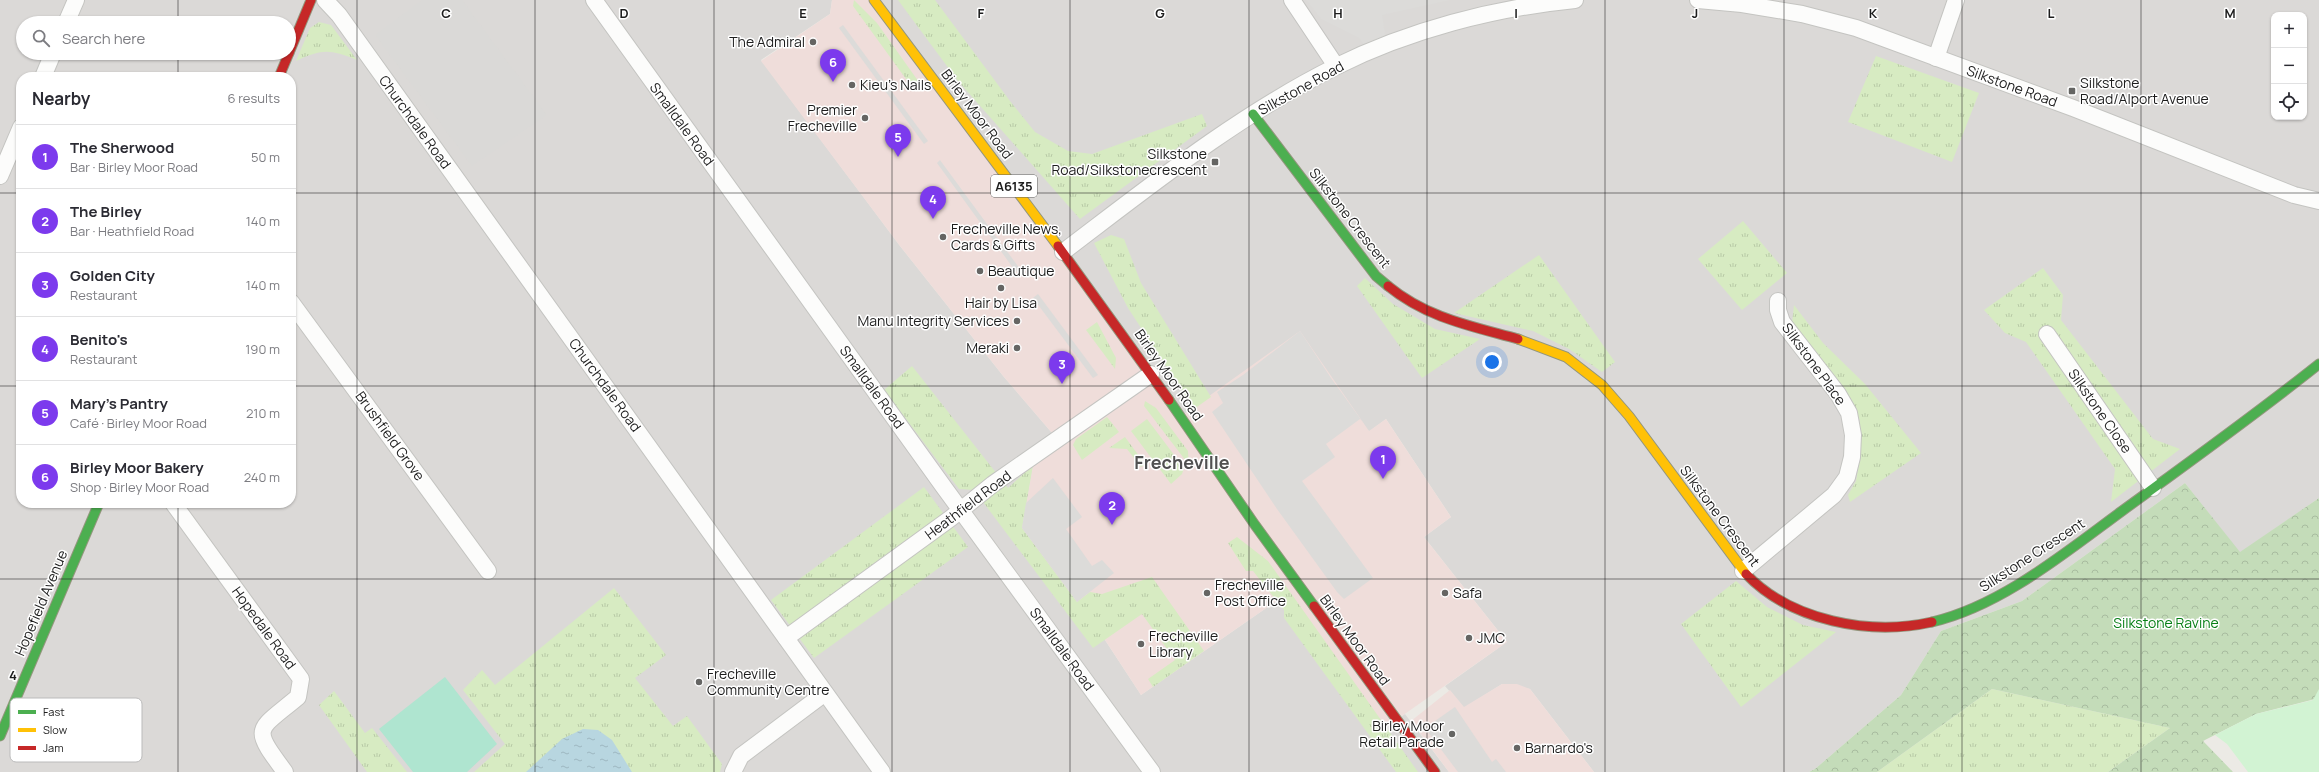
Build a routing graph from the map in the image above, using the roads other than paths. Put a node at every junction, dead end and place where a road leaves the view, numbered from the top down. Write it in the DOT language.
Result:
graph roads {
  1 [pos="76,0"];
  2 [pos="311,0"];
  3 [pos="325,0"];
  4 [pos="594,0"];
  5 [pos="874,0"];
  6 [pos="1292,0"];
  7 [pos="1575,0"];
  8 [pos="1698,0"];
  9 [pos="1956,0"];
  10 [pos="69,16"];
  11 [pos="296,36"];
  12 [pos="1936,58"];
  13 [pos="50,60"];
  14 [pos="286,60"];
  15 [pos="1336,66"];
  16 [pos="45,72"];
  17 [pos="281,72"];
  18 [pos="1253,114"];
  19 [pos="16,139"];
  20 [pos="0,176"];
  21 [pos="2319,201"];
  22 [pos="1063,252"];
  23 [pos="1778,301"];
  24 [pos="296,309"];
  25 [pos="2046,334"];
  26 [pos="2319,364"];
  27 [pos="1151,374"];
  28 [pos="2153,488"];
  29 [pos="97,508"];
  30 [pos="177,508"];
  31 [pos="961,510"];
  32 [pos="488,571"];
  33 [pos="1743,571"];
  34 [pos="786,638"];
  35 [pos="825,693"];
  36 [pos="16,698"];
  37 [pos="10,712"];
  38 [pos="0,736"];
  39 [pos="285,772"];
  40 [pos="733,772"];
  41 [pos="882,772"];
  42 [pos="1152,772"];
  43 [pos="1435,772"];
  1 -- 10 [label="street"];
  2 -- 11 [label="street"];
  3 -- 34 [label="street, Churchdale Road"];
  4 -- 31 [label="street, Smalldale Road"];
  5 -- 22 [label="street, Birley Moor Road / A6135"];
  6 -- 15 [label="street"];
  7 -- 15 [label="street, Silkstone Road"];
  8 -- 12 [label="street, Silkstone Road"];
  9 -- 12 [label="street"];
  12 -- 21 [label="street, Silkstone Road"];
  13 -- 16 [label="street"];
  14 -- 17 [label="street"];
  15 -- 18 [label="street, Silkstone Road"];
  18 -- 22 [label="street, Silkstone Road"];
  18 -- 33 [label="street, Silkstone Crescent"];
  19 -- 20 [label="street"];
  22 -- 27 [label="street, Birley Moor Road / A6135"];
  23 -- 33 [label="street, Silkstone Place"];
  24 -- 32 [label="street, Brushfield Grove"];
  25 -- 28 [label="street, Silkstone Close"];
  26 -- 28 [label="street, Silkstone Crescent"];
  27 -- 31 [label="street, Heathfield Road"];
  27 -- 43 [label="street, Birley Moor Road / A6135"];
  28 -- 33 [label="street, Silkstone Crescent"];
  29 -- 36 [label="street, Hopefield Avenue"];
  30 -- 39 [label="street, Hopedale Road"];
  31 -- 34 [label="street, Heathfield Road"];
  31 -- 42 [label="street, Smalldale Road"];
  34 -- 35 [label="street, Churchdale Road"];
  35 -- 40 [label="street"];
  35 -- 41 [label="street, Churchdale Road"];
  37 -- 38 [label="street, Hopefield Avenue"];
}
